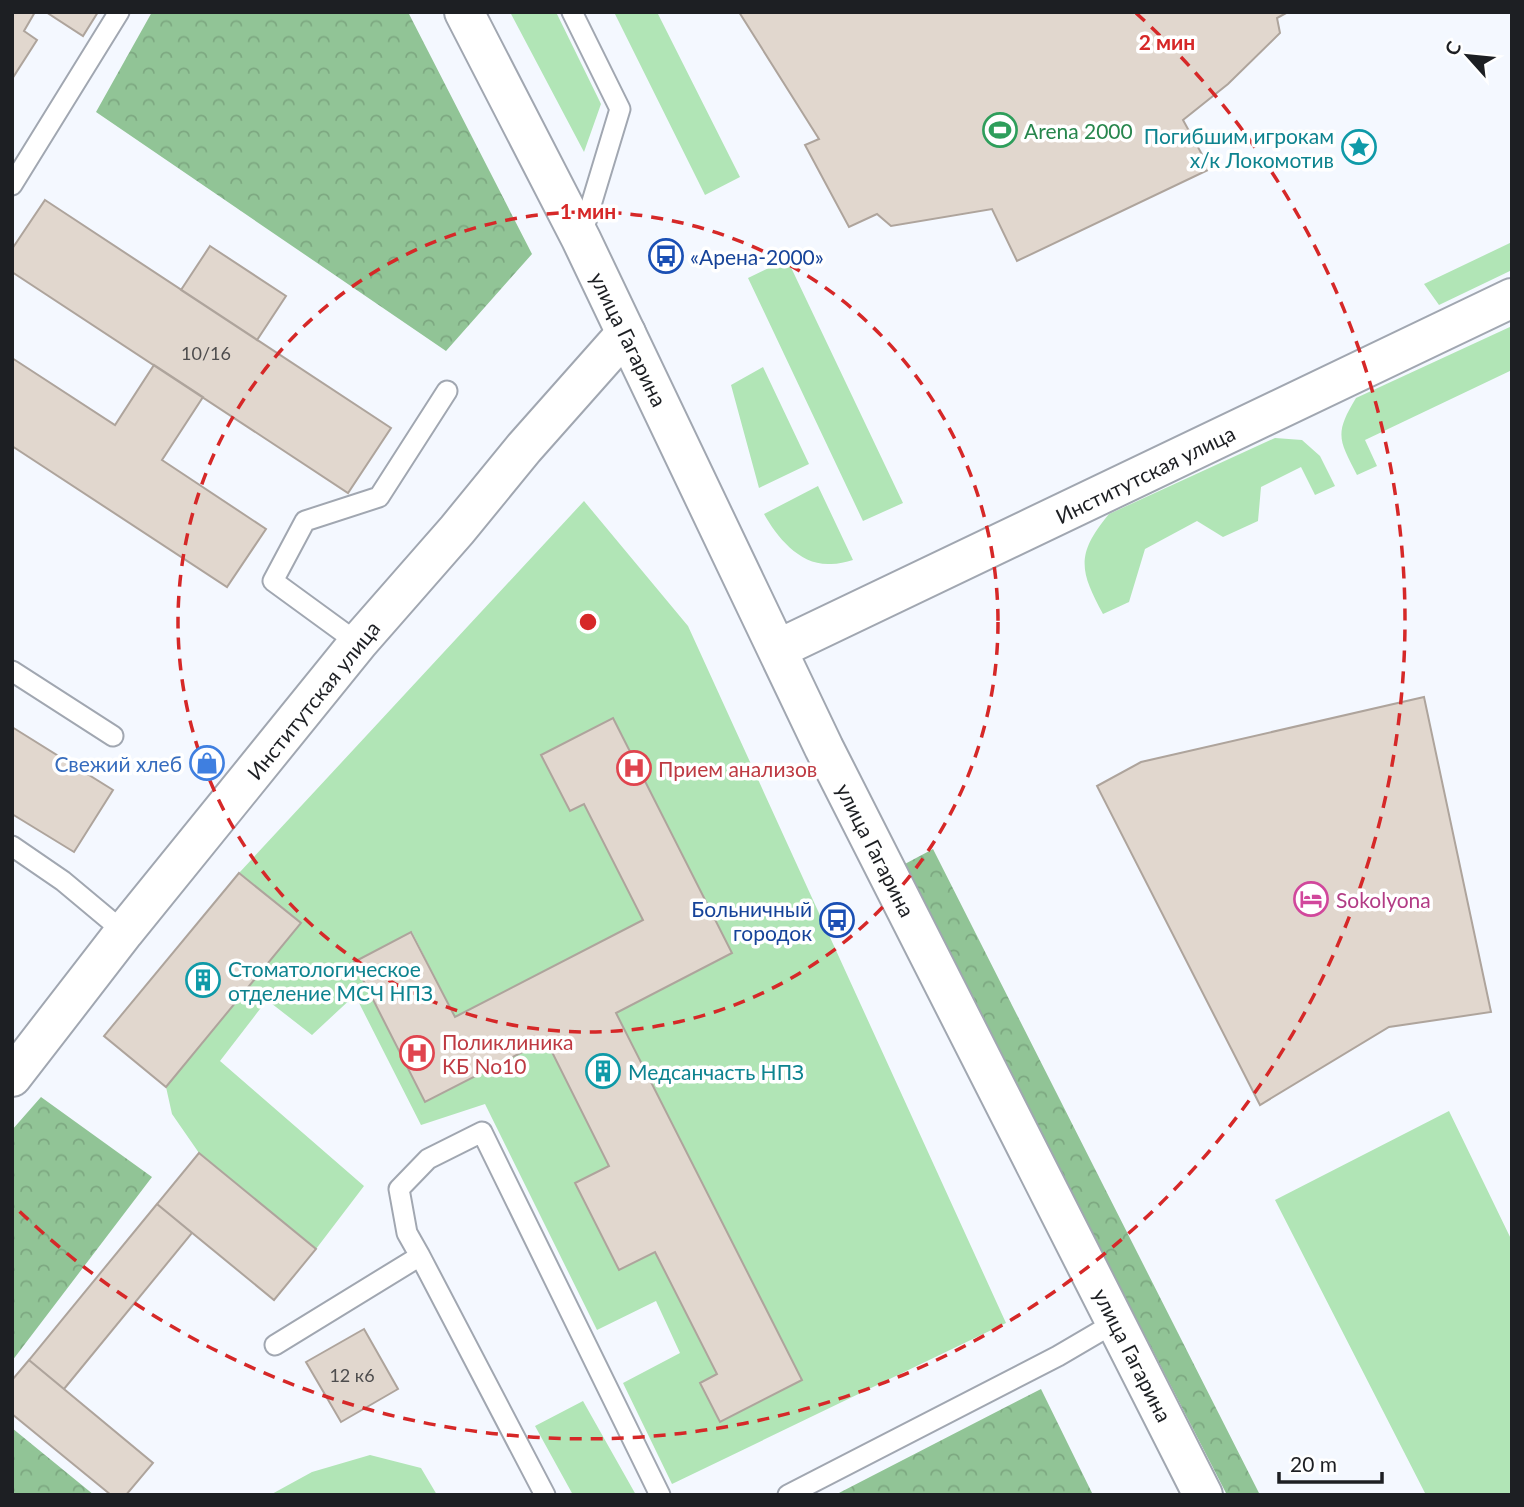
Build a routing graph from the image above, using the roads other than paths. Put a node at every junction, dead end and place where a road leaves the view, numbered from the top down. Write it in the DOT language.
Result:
graph roads {
  1 [pos="119,12"];
  2 [pos="464,12"];
  3 [pos="572,12"];
  4 [pos="12,185"];
  5 [pos="581,239"];
  6 [pos="1512,298"];
  7 [pos="626,333"];
  8 [pos="447,391"];
  9 [pos="358,643"];
  10 [pos="778,649"];
  11 [pos="12,671"];
  12 [pos="113,736"];
  13 [pos="12,846"];
  14 [pos="124,932"];
  15 [pos="12,1077"];
  16 [pos="420,1256"];
  17 [pos="1116,1322"];
  18 [pos="275,1345"];
  19 [pos="545,1495"];
  20 [pos="660,1495"];
  21 [pos="788,1495"];
  22 [pos="1203,1495"];
  1 -- 4 [label="lane"];
  2 -- 5 [label="street, улица Гагарина"];
  3 -- 5 [label="lane"];
  5 -- 7 [label="street, улица Гагарина"];
  6 -- 10 [label="street, Институтская улица"];
  7 -- 9 [label="street, Институтская улица"];
  7 -- 10 [label="street, улица Гагарина"];
  8 -- 9 [label="lane"];
  9 -- 14 [label="street, Институтская улица"];
  10 -- 17 [label="street, улица Гагарина"];
  11 -- 12 [label="lane"];
  13 -- 14 [label="lane"];
  14 -- 15 [label="street, Институтская улица"];
  16 -- 18 [label="lane"];
  16 -- 19 [label="lane"];
  16 -- 20 [label="lane"];
  17 -- 21 [label="lane"];
  17 -- 22 [label="street, улица Гагарина"];
}
